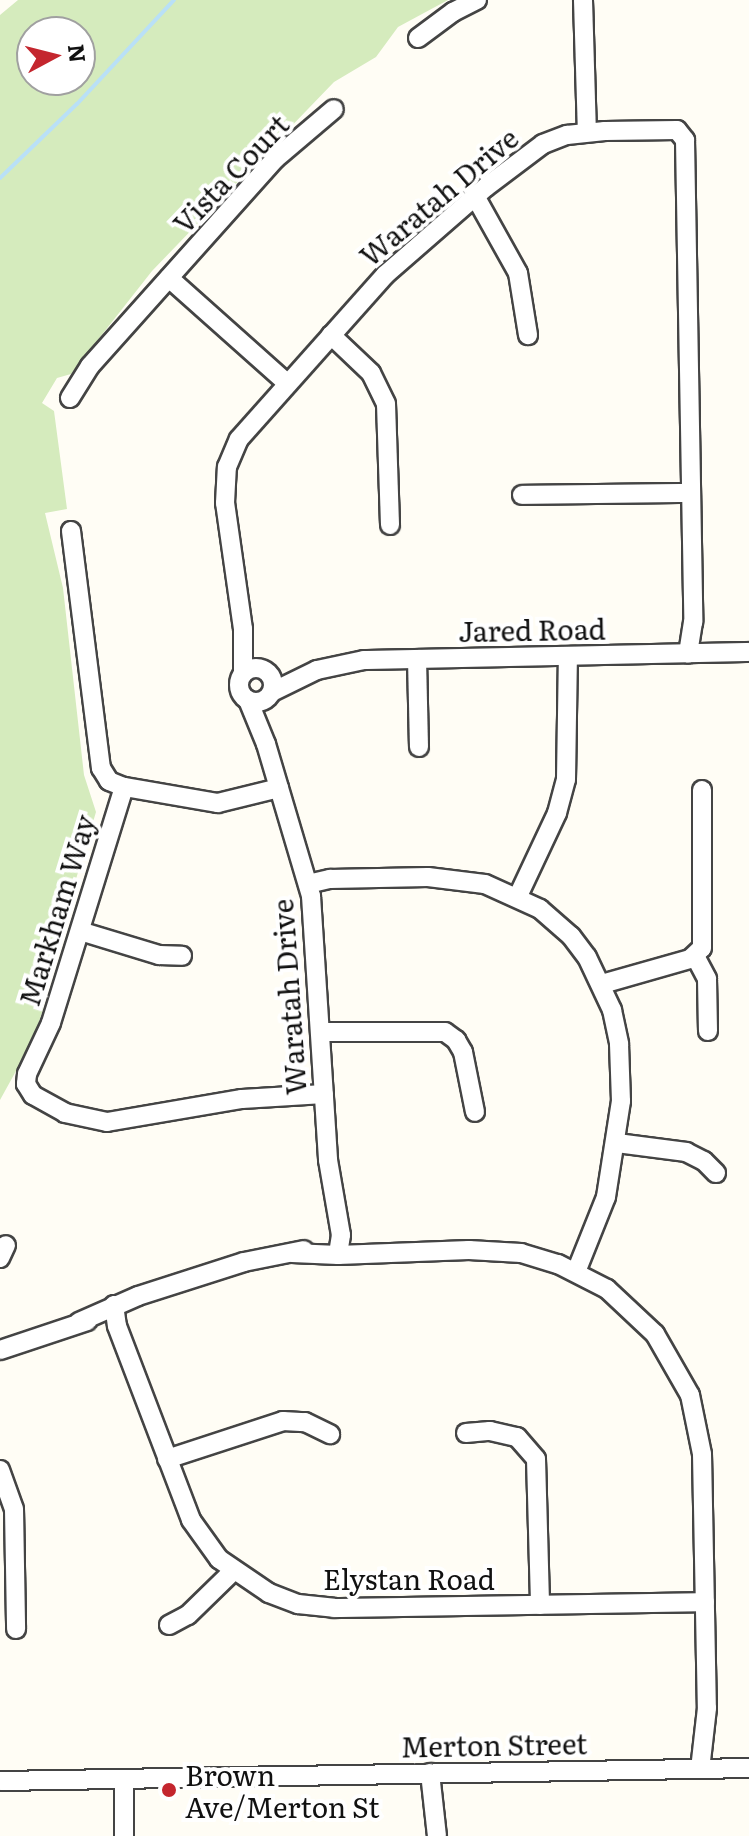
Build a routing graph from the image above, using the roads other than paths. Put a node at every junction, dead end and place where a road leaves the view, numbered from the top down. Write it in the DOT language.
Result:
graph roads {
  1 [pos="477,0"];
  2 [pos="583,0"];
  3 [pos="418,38"];
  4 [pos="334,109"];
  5 [pos="587,132"];
  6 [pos="475,196"];
  7 [pos="169,278"];
  8 [pos="331,335"];
  9 [pos="528,335"];
  10 [pos="287,383"];
  11 [pos="70,398"];
  12 [pos="691,493"];
  13 [pos="522,495"];
  14 [pos="390,525"];
  15 [pos="71,531"];
  16 [pos="243,629"];
  17 [pos="749,652"];
  18 [pos="694,654"];
  19 [pos="568,657"];
  20 [pos="417,659"];
  21 [pos="264,669"];
  22 [pos="317,670"];
  23 [pos="243,673"];
  24 [pos="270,694"];
  25 [pos="248,700"];
  26 [pos="266,744"];
  27 [pos="419,747"];
  28 [pos="124,787"];
  29 [pos="279,788"];
  30 [pos="702,790"];
  31 [pos="308,884"];
  32 [pos="518,896"];
  33 [pos="80,931"];
  34 [pos="182,956"];
  35 [pos="695,956"];
  36 [pos="602,984"];
  37 [pos="708,1031"];
  38 [pos="320,1032"];
  39 [pos="324,1094"];
  40 [pos="475,1112"];
  41 [pos="617,1143"];
  42 [pos="716,1173"];
  43 [pos="334,1251"];
  44 [pos="576,1272"];
  45 [pos="116,1311"];
  46 [pos="2,1350"];
  47 [pos="466,1433"];
  48 [pos="330,1434"];
  49 [pos="167,1459"];
  50 [pos="0,1470"];
  51 [pos="232,1572"];
  52 [pos="705,1602"];
  53 [pos="540,1605"];
  54 [pos="169,1625"];
  55 [pos="16,1629"];
  56 [pos="709,1768"];
  57 [pos="749,1768"];
  58 [pos="437,1773"];
  59 [pos="124,1779"];
  60 [pos="0,1781"];
  61 [pos="124,1836"];
  62 [pos="437,1836"];
  1 -- 3 [label="street"];
  2 -- 5 [label="street"];
  4 -- 7 [label="street, Vista Court"];
  5 -- 6 [label="street, Waratah Drive"];
  5 -- 12 [label="street, Waratah Drive"];
  6 -- 8 [label="street, Waratah Drive"];
  6 -- 9 [label="street"];
  7 -- 10 [label="street"];
  7 -- 11 [label="street, Vista Court"];
  8 -- 10 [label="street, Waratah Drive"];
  8 -- 14 [label="street"];
  10 -- 16 [label="street, Waratah Drive"];
  12 -- 13 [label="street"];
  12 -- 18 [label="street, Waratah Drive"];
  15 -- 28 [label="street"];
  16 -- 21 [label="street, Waratah Drive"];
  16 -- 23 [label="street, Waratah Drive"];
  17 -- 18 [label="street, Jared Road"];
  18 -- 19 [label="street, Jared Road"];
  19 -- 20 [label="street, Jared Road"];
  19 -- 32 [label="street"];
  20 -- 22 [label="street, Jared Road"];
  20 -- 27 [label="street"];
  21 -- 22 [label="street, Jared Road"];
  21 -- 23 [label="street"];
  21 -- 24 [label="street"];
  22 -- 24 [label="street, Jared Road"];
  23 -- 25 [label="street"];
  24 -- 25 [label="street"];
  24 -- 26 [label="street, Waratah Drive"];
  25 -- 26 [label="street, Waratah Drive"];
  26 -- 29 [label="street, Waratah Drive"];
  28 -- 29 [label="street, Markham Way"];
  28 -- 33 [label="street, Markham Way"];
  29 -- 31 [label="street, Waratah Drive"];
  30 -- 35 [label="street"];
  31 -- 32 [label="street"];
  31 -- 38 [label="street, Waratah Drive"];
  32 -- 36 [label="street"];
  33 -- 34 [label="street"];
  33 -- 39 [label="street, Markham Way"];
  35 -- 36 [label="street"];
  35 -- 37 [label="street"];
  36 -- 41 [label="street"];
  38 -- 39 [label="street, Waratah Drive"];
  38 -- 40 [label="street"];
  39 -- 43 [label="street, Waratah Drive"];
  41 -- 42 [label="street"];
  41 -- 44 [label="street"];
  43 -- 44 [label="street"];
  43 -- 45 [label="street"];
  44 -- 52 [label="street"];
  45 -- 46 [label="street"];
  45 -- 49 [label="street, Elystan Road"];
  47 -- 53 [label="street"];
  48 -- 49 [label="street"];
  49 -- 51 [label="street, Elystan Road"];
  50 -- 55 [label="street"];
  51 -- 53 [label="street, Elystan Road"];
  51 -- 54 [label="street"];
  52 -- 53 [label="street, Elystan Road"];
  52 -- 56 [label="street"];
  56 -- 57 [label="street, Merton Street"];
  56 -- 58 [label="street, Merton Street"];
  58 -- 59 [label="street, Merton Street"];
  58 -- 62 [label="street"];
  59 -- 60 [label="street, Merton Street"];
  59 -- 61 [label="street"];
}
